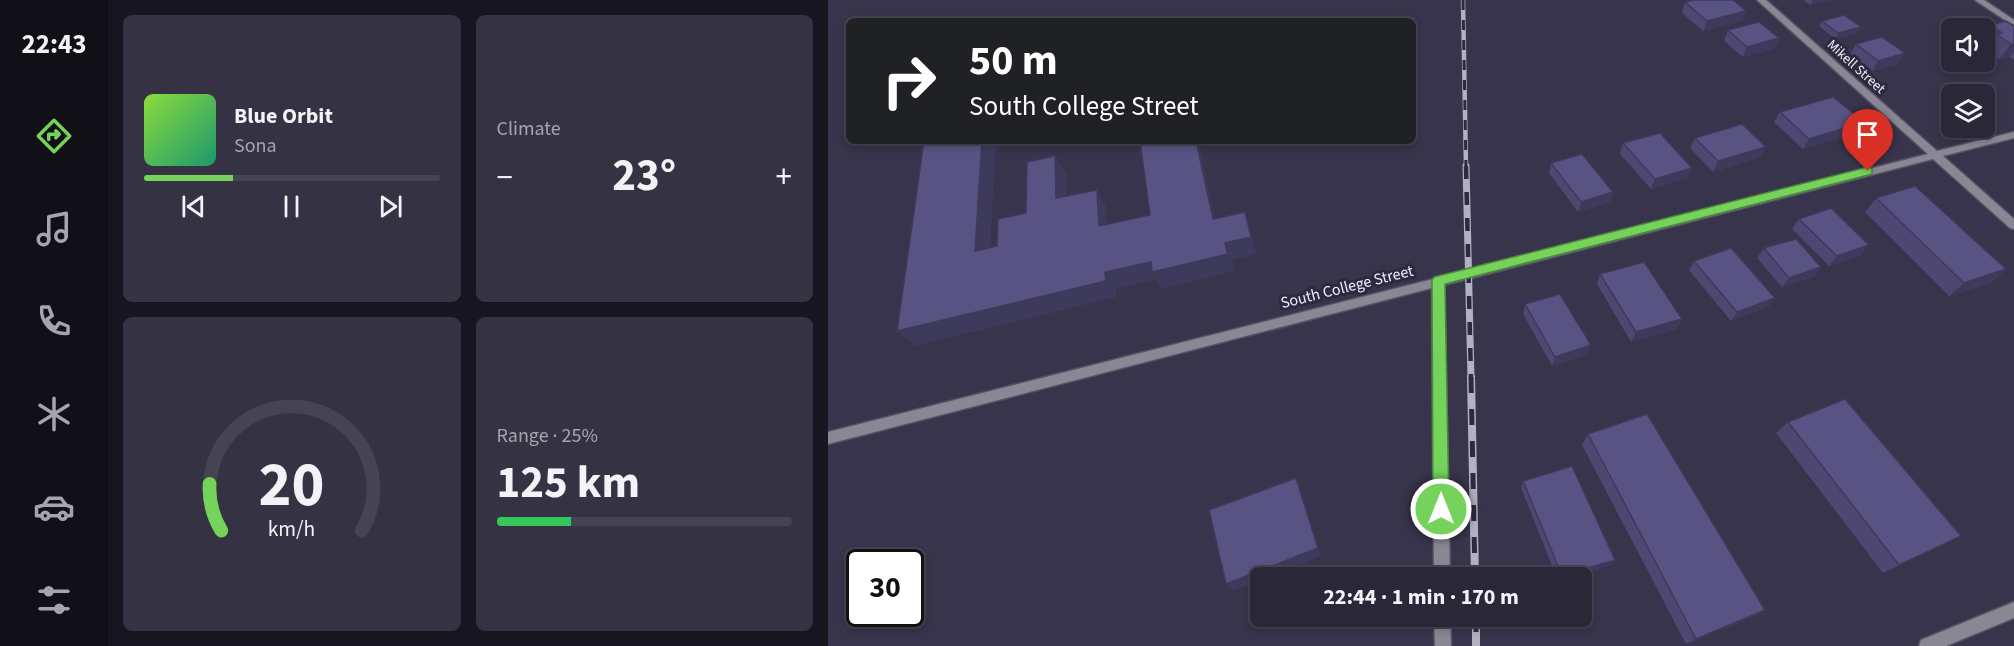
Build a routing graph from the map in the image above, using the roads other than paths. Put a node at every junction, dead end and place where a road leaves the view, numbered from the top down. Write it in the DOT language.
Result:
graph roads {
  1 [pos="1761,0"];
  2 [pos="1979,0"];
  3 [pos="2014,24"];
  4 [pos="2014,135"];
  5 [pos="1934,154"];
  6 [pos="2014,225"];
  7 [pos="1438,280"];
  8 [pos="828,438"];
  9 [pos="1442,567"];
  10 [pos="2014,610"];
  11 [pos="1442,627"];
  12 [pos="1443,646"];
  13 [pos="1927,646"];
  1 -- 5 [label="street, Mikell Street"];
  2 -- 3 [label="street"];
  4 -- 5 [label="street, South College Street"];
  5 -- 6 [label="street, Mikell Street"];
  5 -- 7 [label="street, South College Street"];
  7 -- 8 [label="street, South College Street"];
  7 -- 9 [label="street"];
  10 -- 13 [label="street"];
  11 -- 12 [label="street"];
}
